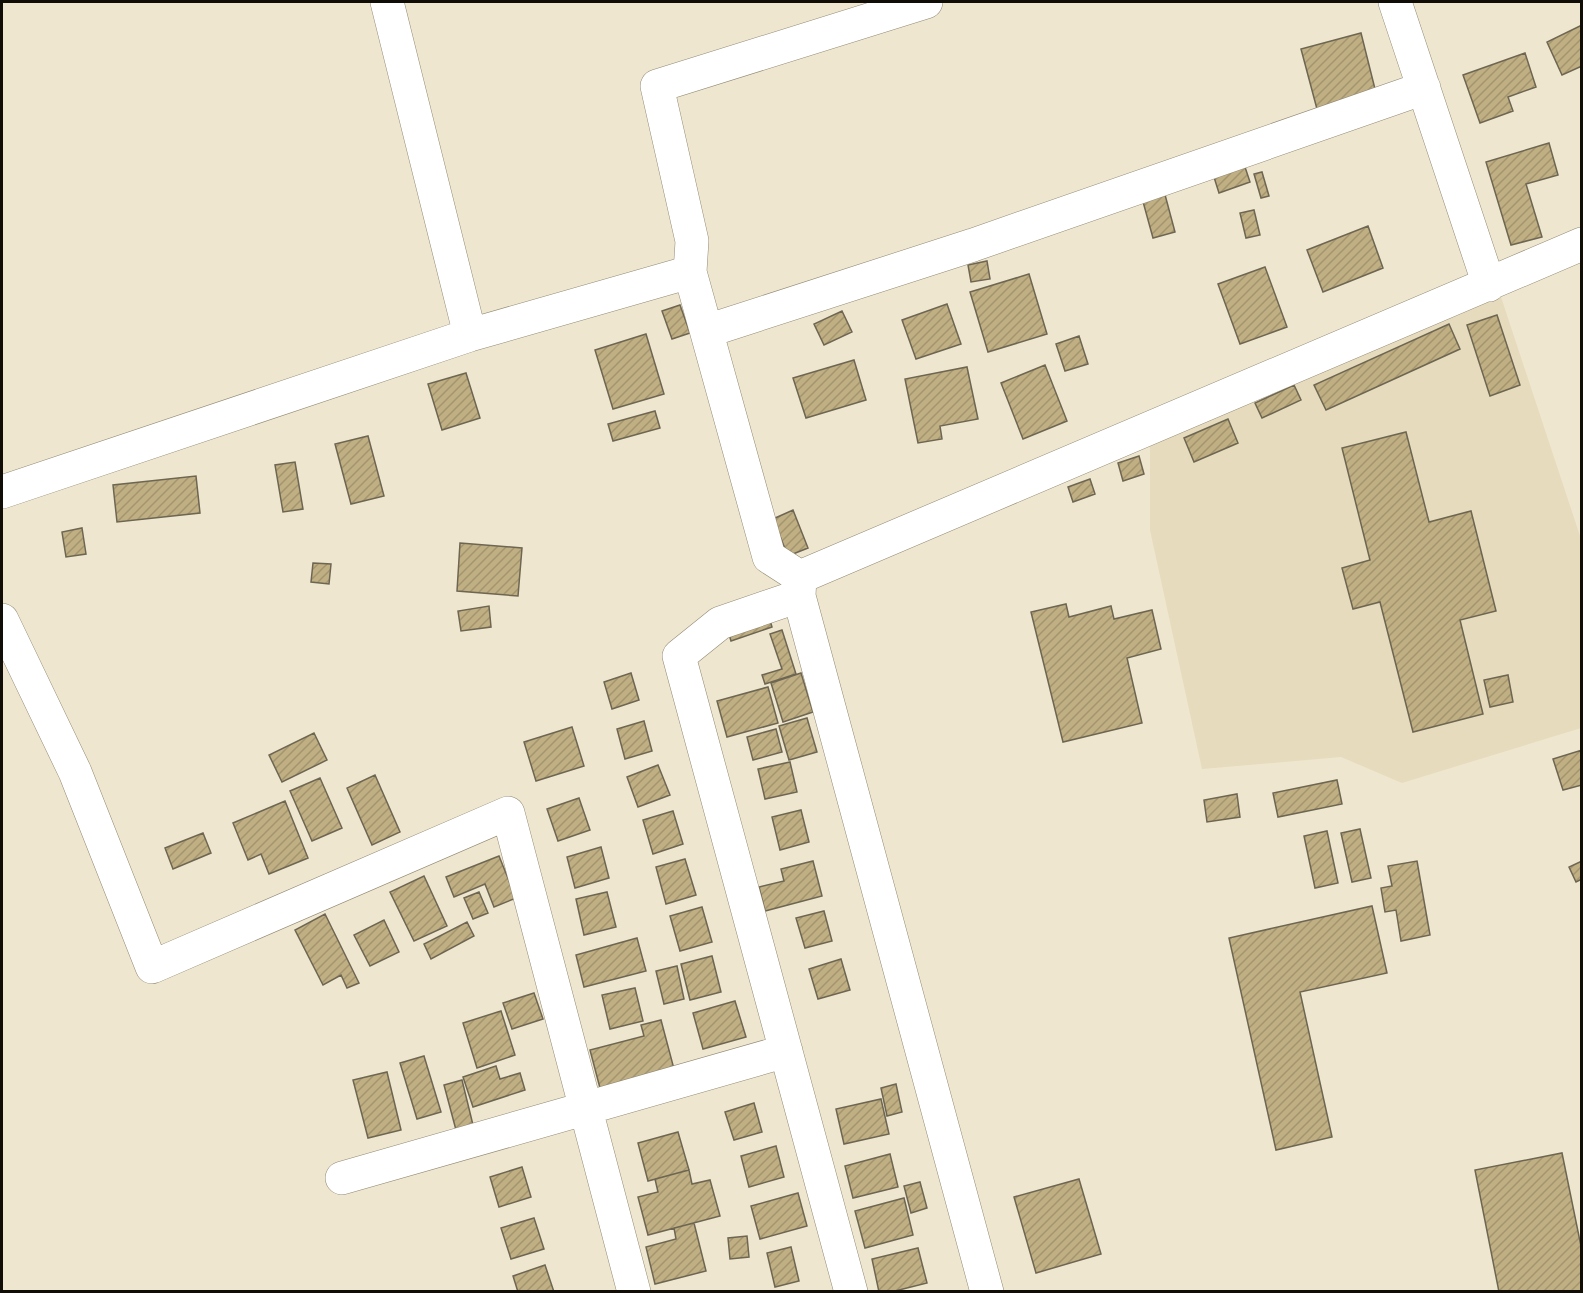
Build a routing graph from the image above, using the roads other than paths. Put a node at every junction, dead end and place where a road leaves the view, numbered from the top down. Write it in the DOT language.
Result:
graph roads {
  1 [pos="387,2"];
  2 [pos="926,2"];
  3 [pos="1395,2"];
  4 [pos="1424,88"];
  5 [pos="1581,244"];
  6 [pos="690,272"];
  7 [pos="1489,285"];
  8 [pos="707,331"];
  9 [pos="470,335"];
  10 [pos="2,492"];
  11 [pos="800,586"];
  12 [pos="2,620"];
  13 [pos="786,1051"];
  14 [pos="587,1108"];
  15 [pos="342,1178"];
  16 [pos="634,1292"];
  17 [pos="851,1292"];
  18 [pos="987,1292"];
  1 -- 9 [label="street"];
  2 -- 6 [label="street"];
  3 -- 4 [label="street"];
  4 -- 7 [label="street"];
  4 -- 8 [label="street"];
  5 -- 7 [label="street"];
  6 -- 8 [label="street"];
  6 -- 9 [label="street"];
  7 -- 11 [label="street"];
  8 -- 11 [label="street"];
  9 -- 10 [label="street"];
  11 -- 13 [label="street"];
  11 -- 18 [label="street"];
  12 -- 14 [label="street"];
  13 -- 14 [label="street"];
  13 -- 17 [label="street"];
  14 -- 15 [label="street"];
  14 -- 16 [label="street"];
}
